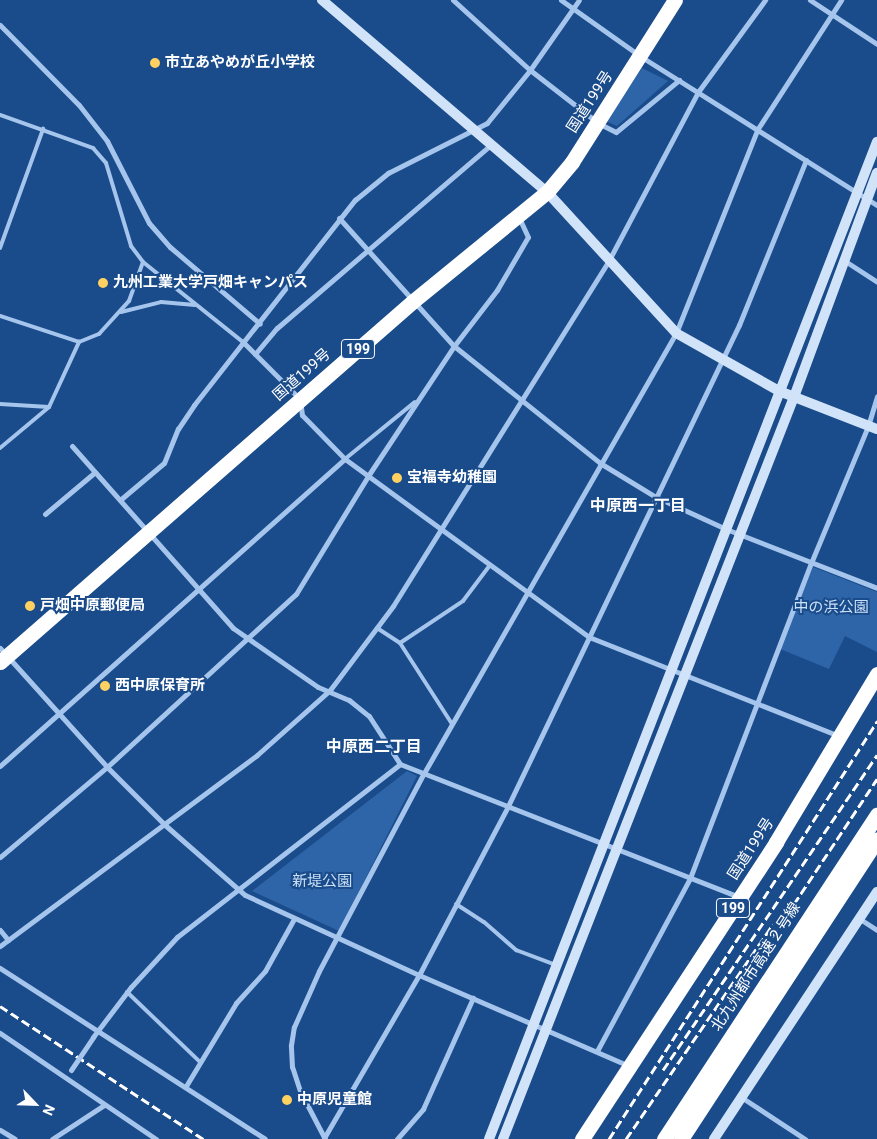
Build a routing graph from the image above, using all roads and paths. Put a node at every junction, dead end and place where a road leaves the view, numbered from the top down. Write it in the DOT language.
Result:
graph roads {
  1 [pos="322,0"];
  2 [pos="454,0"];
  3 [pos="561,0"];
  4 [pos="579,0"];
  5 [pos="675,0"];
  6 [pos="765,0"];
  7 [pos="810,0"];
  8 [pos="840,0"];
  9 [pos="573,9"];
  10 [pos="831,14"];
  11 [pos="0,25"];
  12 [pos="877,44"];
  13 [pos="640,56"];
  14 [pos="530,70"];
  15 [pos="679,80"];
  16 [pos="698,92"];
  17 [pos="0,114"];
  18 [pos="598,123"];
  19 [pos="42,129"];
  20 [pos="476,130"];
  21 [pos="757,130"];
  22 [pos="877,142"];
  23 [pos="492,144"];
  24 [pos="806,160"];
  25 [pos="877,174"];
  26 [pos="546,192"];
  27 [pos="858,192"];
  28 [pos="867,198"];
  29 [pos="877,205"];
  30 [pos="518,214"];
  31 [pos="339,218"];
  32 [pos="0,248"];
  33 [pos="368,252"];
  34 [pos="610,260"];
  35 [pos="845,261"];
  36 [pos="143,262"];
  37 [pos="877,282"];
  38 [pos="412,302"];
  39 [pos="195,305"];
  40 [pos="120,312"];
  41 [pos="0,316"];
  42 [pos="260,324"];
  43 [pos="676,333"];
  44 [pos="79,342"];
  45 [pos="245,344"];
  46 [pos="454,346"];
  47 [pos="255,354"];
  48 [pos="722,361"];
  49 [pos="779,391"];
  50 [pos="877,396"];
  51 [pos="421,397"];
  52 [pos="794,397"];
  53 [pos="300,399"];
  54 [pos="521,401"];
  55 [pos="0,404"];
  56 [pos="49,407"];
  57 [pos="872,428"];
  58 [pos="72,446"];
  59 [pos="0,448"];
  60 [pos="345,459"];
  61 [pos="600,463"];
  62 [pos="95,472"];
  63 [pos="368,476"];
  64 [pos="656,498"];
  65 [pos="120,500"];
  66 [pos="46,514"];
  67 [pos="441,528"];
  68 [pos="726,529"];
  69 [pos="150,532"];
  70 [pos="739,534"];
  71 [pos="811,563"];
  72 [pos="490,565"];
  73 [pos="877,588"];
  74 [pos="200,589"];
  75 [pos="526,591"];
  76 [pos="377,628"];
  77 [pos="589,637"];
  78 [pos="248,639"];
  79 [pos="400,643"];
  80 [pos="2,656"];
  81 [pos="672,668"];
  82 [pos="685,673"];
  83 [pos="877,674"];
  84 [pos="330,690"];
  85 [pos="759,704"];
  86 [pos="61,714"];
  87 [pos="452,724"];
  88 [pos="840,736"];
  89 [pos="400,764"];
  90 [pos="0,766"];
  91 [pos="106,767"];
  92 [pos="424,773"];
  93 [pos="508,806"];
  94 [pos="877,815"];
  95 [pos="165,826"];
  96 [pos="877,839"];
  97 [pos="604,843"];
  98 [pos="877,843"];
  99 [pos="616,848"];
  100 [pos="0,857"];
  101 [pos="864,858"];
  102 [pos="690,878"];
  103 [pos="236,890"];
  104 [pos="877,892"];
  105 [pos="740,897"];
  106 [pos="456,904"];
  107 [pos="294,919"];
  108 [pos="859,919"];
  109 [pos="0,930"];
  110 [pos="877,930"];
  111 [pos="337,939"];
  112 [pos="8,940"];
  113 [pos="0,946"];
  114 [pos="556,965"];
  115 [pos="0,968"];
  116 [pos="419,976"];
  117 [pos="127,992"];
  118 [pos="473,998"];
  119 [pos="534,1023"];
  120 [pos="546,1029"];
  121 [pos="97,1031"];
  122 [pos="0,1034"];
  123 [pos="597,1051"];
  124 [pos="200,1062"];
  125 [pos="630,1066"];
  126 [pos="66,1078"];
  127 [pos="186,1086"];
  128 [pos="740,1097"];
  129 [pos="104,1104"];
  130 [pos="0,1130"];
  131 [pos="15,1139"];
  132 [pos="52,1139"];
  133 [pos="156,1139"];
  134 [pos="266,1139"];
  135 [pos="324,1139"];
  136 [pos="398,1139"];
  137 [pos="489,1139"];
  138 [pos="503,1139"];
  139 [pos="582,1139"];
  140 [pos="664,1139"];
  141 [pos="681,1139"];
  142 [pos="714,1139"];
  143 [pos="805,1139"];
  1 -- 20 [label="street"];
  2 -- 14 [label="street"];
  3 -- 9 [label="street"];
  4 -- 9 [label="street"];
  5 -- 13 [label="highway, 国道199号 / 199"];
  6 -- 16 [label="street"];
  7 -- 10 [label="street"];
  8 -- 10 [label="street"];
  9 -- 13 [label="street"];
  9 -- 14 [label="street"];
  10 -- 12 [label="street"];
  10 -- 21 [label="street"];
  11 -- 42 [label="street"];
  13 -- 15 [label="street"];
  13 -- 18 [label="highway, 国道199号 / 199"];
  14 -- 18 [label="street"];
  14 -- 20 [label="street"];
  15 -- 16 [label="street"];
  15 -- 18 [label="street"];
  16 -- 21 [label="street"];
  16 -- 34 [label="street"];
  17 -- 19 [label="lane"];
  18 -- 26 [label="highway, 国道199号 / 199"];
  19 -- 32 [label="lane"];
  19 -- 36 [label="lane"];
  20 -- 23 [label="street"];
  20 -- 31 [label="street"];
  21 -- 24 [label="street"];
  21 -- 43 [label="street"];
  22 -- 27 [label="street"];
  23 -- 26 [label="street"];
  23 -- 33 [label="street"];
  24 -- 27 [label="street"];
  24 -- 48 [label="street"];
  25 -- 28 [label="street"];
  26 -- 30 [label="highway, 国道199号 / 199"];
  26 -- 34 [label="street"];
  27 -- 28 [label="street"];
  27 -- 49 [label="street"];
  28 -- 29 [label="street"];
  28 -- 35 [label="street"];
  30 -- 38 [label="highway, 国道199号 / 199"];
  30 -- 46 [label="street"];
  31 -- 33 [label="street"];
  31 -- 42 [label="street"];
  33 -- 38 [label="street"];
  33 -- 47 [label="street"];
  34 -- 43 [label="street"];
  34 -- 54 [label="street"];
  35 -- 37 [label="street"];
  35 -- 52 [label="street"];
  36 -- 39 [label="lane"];
  36 -- 40 [label="lane"];
  38 -- 46 [label="street"];
  38 -- 53 [label="highway, 国道199号 / 199"];
  39 -- 40 [label="lane"];
  39 -- 45 [label="lane"];
  40 -- 44 [label="lane"];
  41 -- 44 [label="lane"];
  42 -- 45 [label="street"];
  43 -- 48 [label="street"];
  43 -- 61 [label="street"];
  44 -- 56 [label="lane"];
  45 -- 47 [label="street"];
  45 -- 65 [label="street"];
  46 -- 51 [label="street"];
  46 -- 54 [label="street"];
  47 -- 53 [label="street"];
  48 -- 49 [label="street"];
  48 -- 64 [label="street"];
  49 -- 52 [label="street"];
  49 -- 68 [label="street"];
  50 -- 57 [label="street"];
  51 -- 60 [label="lane"];
  51 -- 63 [label="street"];
  52 -- 57 [label="street"];
  52 -- 70 [label="street"];
  53 -- 60 [label="street"];
  53 -- 69 [label="highway, 国道199号 / 199"];
  54 -- 61 [label="street"];
  54 -- 67 [label="street"];
  55 -- 56 [label="lane"];
  56 -- 59 [label="lane"];
  57 -- 71 [label="street"];
  58 -- 62 [label="street"];
  60 -- 63 [label="street"];
  60 -- 74 [label="street"];
  61 -- 64 [label="street"];
  61 -- 75 [label="street"];
  62 -- 65 [label="street"];
  62 -- 66 [label="street"];
  63 -- 67 [label="street"];
  63 -- 78 [label="street"];
  64 -- 68 [label="street"];
  64 -- 77 [label="street"];
  65 -- 69 [label="street"];
  67 -- 72 [label="street"];
  67 -- 76 [label="street"];
  68 -- 70 [label="street"];
  68 -- 81 [label="street"];
  69 -- 74 [label="street"];
  69 -- 80 [label="highway, 国道199号 / 199"];
  70 -- 71 [label="street"];
  70 -- 82 [label="street"];
  71 -- 73 [label="street"];
  71 -- 85 [label="street"];
  72 -- 75 [label="street"];
  72 -- 79 [label="lane"];
  74 -- 78 [label="street"];
  74 -- 86 [label="street"];
  75 -- 77 [label="street"];
  75 -- 87 [label="street"];
  76 -- 79 [label="lane"];
  76 -- 84 [label="street"];
  77 -- 81 [label="street"];
  77 -- 93 [label="street"];
  78 -- 84 [label="street"];
  78 -- 91 [label="street"];
  79 -- 87 [label="lane"];
  80 -- 86 [label="street"];
  81 -- 82 [label="street"];
  81 -- 97 [label="street"];
  82 -- 85 [label="street"];
  82 -- 99 [label="street"];
  83 -- 88 [label="highway, 国道199号 / 199"];
  84 -- 89 [label="street"];
  84 -- 95 [label="street"];
  85 -- 88 [label="street"];
  85 -- 102 [label="street"];
  86 -- 90 [label="street"];
  86 -- 91 [label="street"];
  87 -- 92 [label="street"];
  88 -- 105 [label="highway, 国道199号 / 199"];
  89 -- 92 [label="street"];
  89 -- 103 [label="street"];
  91 -- 95 [label="street"];
  91 -- 100 [label="street"];
  92 -- 93 [label="street"];
  92 -- 111 [label="street"];
  93 -- 97 [label="street"];
  93 -- 106 [label="street"];
  94 -- 140 [label="highway, 北九州都市高速２号線"];
  95 -- 103 [label="street"];
  95 -- 112 [label="street"];
  96 -- 101 [label="highway"];
  97 -- 99 [label="street"];
  97 -- 114 [label="street"];
  98 -- 101 [label="highway"];
  99 -- 102 [label="street"];
  99 -- 120 [label="street"];
  101 -- 141 [label="highway, 北九州都市高速２号線"];
  102 -- 105 [label="street"];
  102 -- 123 [label="street"];
  103 -- 107 [label="street"];
  103 -- 117 [label="street"];
  104 -- 108 [label="street"];
  105 -- 125 [label="highway, 国道199号 / 199"];
  106 -- 114 [label="lane"];
  106 -- 116 [label="street"];
  107 -- 111 [label="street"];
  107 -- 124 [label="street"];
  108 -- 110 [label="street"];
  108 -- 128 [label="street"];
  109 -- 112 [label="street"];
  111 -- 116 [label="street"];
  111 -- 135 [label="street"];
  112 -- 113 [label="street"];
  114 -- 119 [label="street"];
  115 -- 121 [label="street"];
  116 -- 118 [label="street"];
  116 -- 135 [label="street"];
  117 -- 121 [label="street"];
  117 -- 124 [label="lane"];
  118 -- 119 [label="street"];
  118 -- 136 [label="street"];
  119 -- 120 [label="street"];
  119 -- 137 [label="street"];
  120 -- 123 [label="street"];
  120 -- 138 [label="street"];
  121 -- 126 [label="street, bridge"];
  121 -- 127 [label="street"];
  122 -- 126 [label="street"];
  123 -- 125 [label="street"];
  124 -- 127 [label="street"];
  125 -- 139 [label="highway, 国道199号 / 199"];
  126 -- 129 [label="street"];
  127 -- 134 [label="street"];
  128 -- 142 [label="street"];
  128 -- 143 [label="street"];
  129 -- 132 [label="street"];
  129 -- 133 [label="street"];
  130 -- 131 [label="street"];
}
